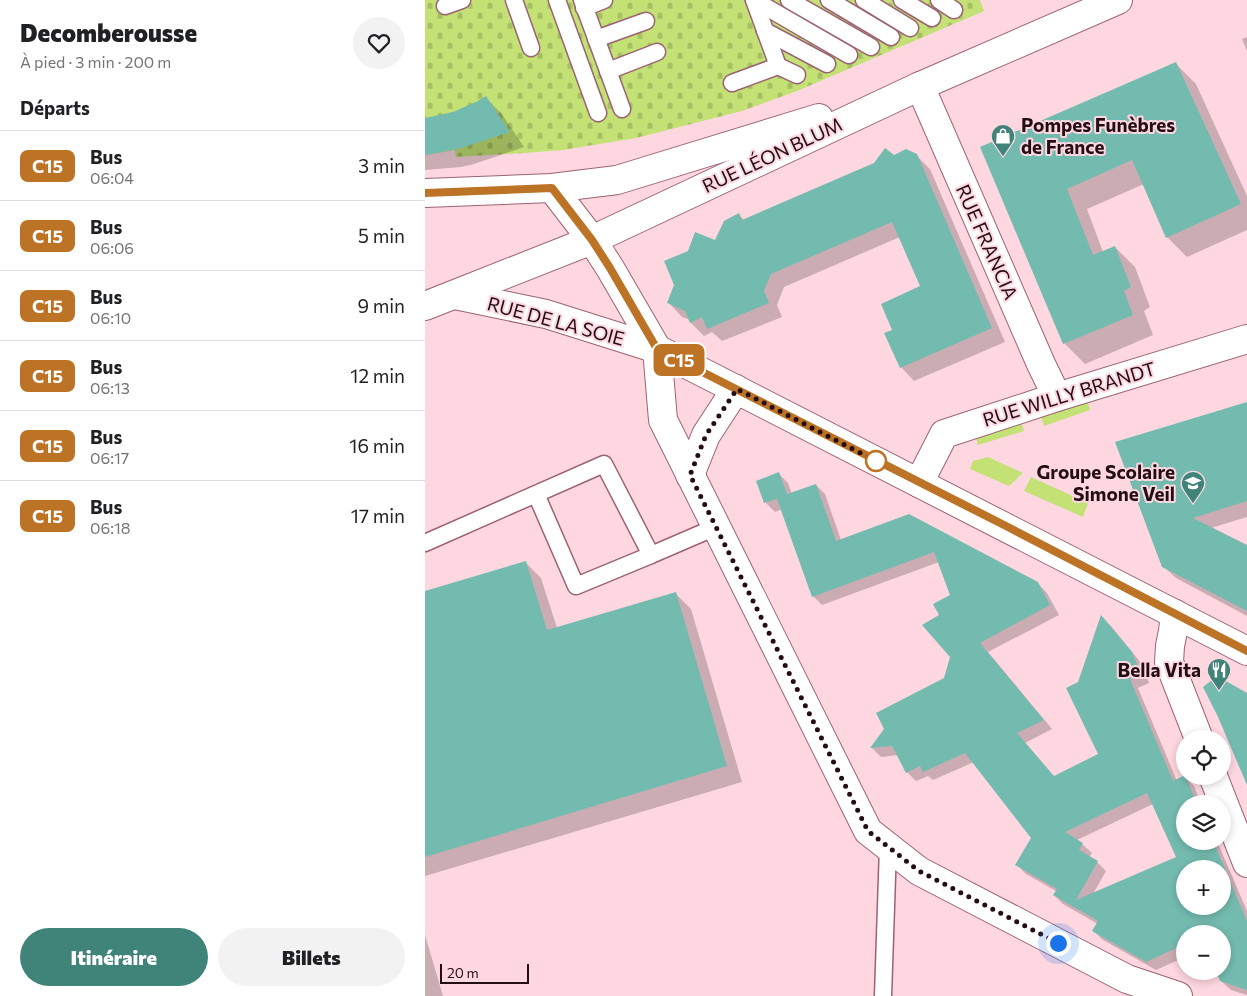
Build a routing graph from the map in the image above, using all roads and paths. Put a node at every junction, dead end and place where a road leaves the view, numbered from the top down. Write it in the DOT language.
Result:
graph roads {
  1 [pos="461,0"];
  2 [pos="514,0"];
  3 [pos="557,0"];
  4 [pos="604,0"];
  5 [pos="754,0"];
  6 [pos="789,0"];
  7 [pos="829,0"];
  8 [pos="864,0"];
  9 [pos="902,0"];
  10 [pos="939,0"];
  11 [pos="1116,0"];
  12 [pos="583,4"];
  13 [pos="445,6"];
  14 [pos="954,10"];
  15 [pos="933,18"];
  16 [pos="646,21"];
  17 [pos="910,28"];
  18 [pos="765,31"];
  19 [pos="891,37"];
  20 [pos="596,39"];
  21 [pos="871,47"];
  22 [pos="531,48"];
  23 [pos="657,52"];
  24 [pos="849,56"];
  25 [pos="827,64"];
  26 [pos="778,66"];
  27 [pos="608,71"];
  28 [pos="797,75"];
  29 [pos="732,83"];
  30 [pos="919,86"];
  31 [pos="622,109"];
  32 [pos="597,113"];
  33 [pos="552,188"];
  34 [pos="425,193"];
  35 [pos="592,240"];
  36 [pos="455,295"];
  37 [pos="425,306"];
  38 [pos="1247,339"];
  39 [pos="657,349"];
  40 [pos="737,389"];
  41 [pos="1057,397"];
  42 [pos="690,475"];
  43 [pos="919,483"];
  44 [pos="536,494"];
  45 [pos="716,527"];
  46 [pos="425,543"];
  47 [pos="651,555"];
  48 [pos="1175,614"];
  49 [pos="1247,651"];
  50 [pos="1195,730"];
  51 [pos="1217,785"];
  52 [pos="888,846"];
  53 [pos="1247,863"];
  54 [pos="883,996"];
  55 [pos="1178,996"];
  1 -- 13 [label="lane"];
  2 -- 22 [label="lane"];
  3 -- 32 [label="lane"];
  4 -- 12 [label="lane"];
  5 -- 18 [label="lane"];
  5 -- 24 [label="lane"];
  6 -- 21 [label="lane"];
  7 -- 19 [label="lane"];
  8 -- 17 [label="lane"];
  9 -- 15 [label="lane"];
  10 -- 14 [label="lane"];
  11 -- 30 [label="street, RUE LÉON BLUM"];
  12 -- 20 [label="lane"];
  16 -- 20 [label="lane"];
  18 -- 25 [label="lane"];
  18 -- 26 [label="lane"];
  20 -- 27 [label="lane"];
  23 -- 27 [label="lane"];
  26 -- 28 [label="lane"];
  26 -- 29 [label="lane"];
  27 -- 31 [label="lane"];
  30 -- 33 [label="street"];
  30 -- 35 [label="street, RUE LÉON BLUM"];
  30 -- 41 [label="street, RUE FRANCIA"];
  33 -- 34 [label="street"];
  33 -- 35 [label="street, RUE DE LA SOIE"];
  35 -- 36 [label="street, RUE LÉON BLUM"];
  35 -- 39 [label="street, RUE DE LA SOIE"];
  36 -- 37 [label="street, RUE LÉON BLUM"];
  36 -- 39 [label="street, RUE DE LA SOIE"];
  38 -- 41 [label="street, RUE WILLY BRANDT"];
  39 -- 40 [label="street, RUE DE LA SOIE"];
  39 -- 42 [label="street"];
  40 -- 42 [label="street"];
  40 -- 43 [label="street, RUE DE LA SOIE"];
  41 -- 43 [label="street, RUE WILLY BRANDT"];
  42 -- 45 [label="street"];
  43 -- 48 [label="street, RUE DE LA SOIE"];
  44 -- 46 [label="lane"];
  44 -- 47 [label="lane"];
  44 -- 47 [label="lane"];
  45 -- 47 [label="lane"];
  45 -- 52 [label="street"];
  48 -- 49 [label="street, RUE DE LA SOIE"];
  48 -- 50 [label="street"];
  51 -- 53 [label="street"];
  52 -- 54 [label="lane"];
  52 -- 55 [label="street"];
}
